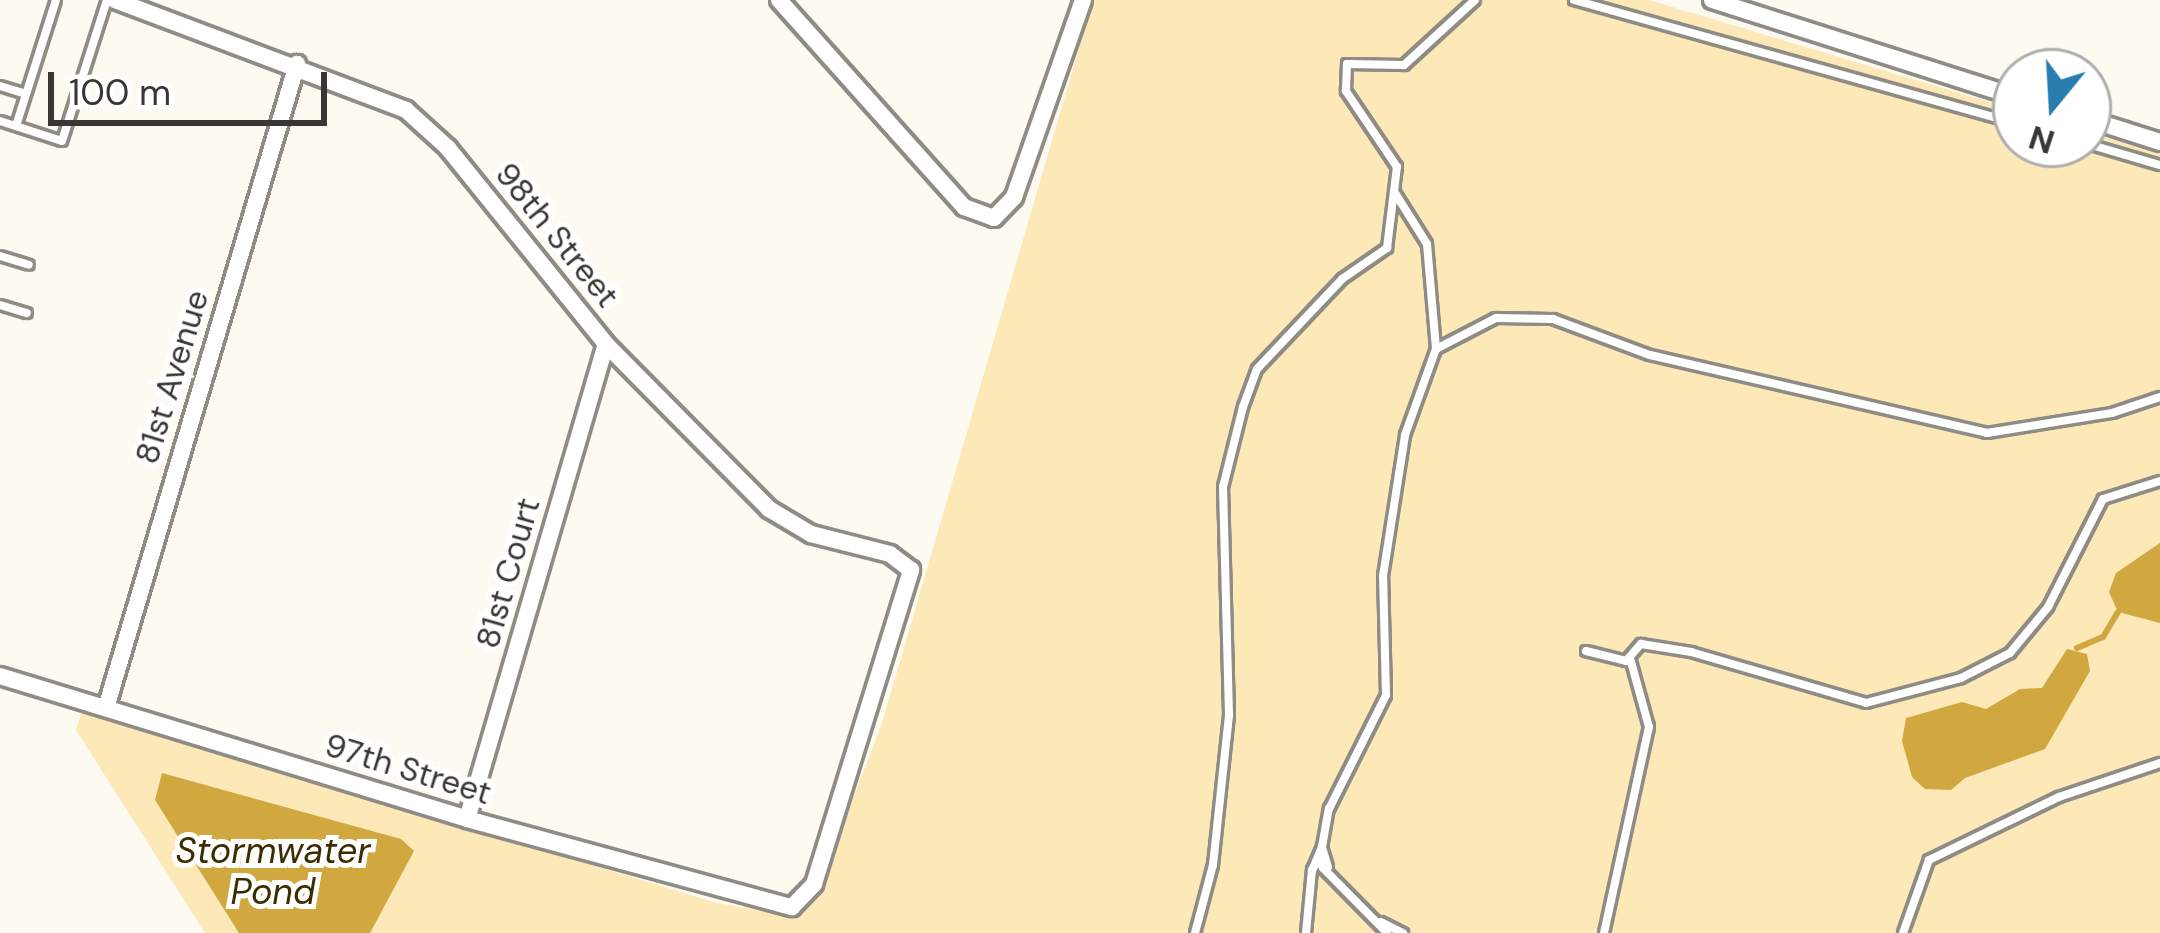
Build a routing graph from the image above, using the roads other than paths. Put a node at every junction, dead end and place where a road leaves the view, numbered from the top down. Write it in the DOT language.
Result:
graph roads {
  1 [pos="56,0"];
  2 [pos="111,0"];
  3 [pos="779,0"];
  4 [pos="1083,0"];
  5 [pos="1474,0"];
  6 [pos="1574,0"];
  7 [pos="1712,0"];
  8 [pos="297,64"];
  9 [pos="0,86"];
  10 [pos="1992,89"];
  11 [pos="26,94"];
  12 [pos="1992,116"];
  13 [pos="0,121"];
  14 [pos="16,126"];
  15 [pos="2112,127"];
  16 [pos="2160,142"];
  17 [pos="2112,151"];
  18 [pos="2160,165"];
  19 [pos="1393,188"];
  20 [pos="0,256"];
  21 [pos="29,265"];
  22 [pos="0,305"];
  23 [pos="27,313"];
  24 [pos="1457,338"];
  25 [pos="606,344"];
  26 [pos="1436,349"];
  27 [pos="1431,367"];
  28 [pos="2160,397"];
  29 [pos="2160,481"];
  30 [pos="1586,651"];
  31 [pos="1630,656"];
  32 [pos="0,676"];
  33 [pos="106,708"];
  34 [pos="2160,763"];
  35 [pos="466,818"];
  36 [pos="1322,847"];
  37 [pos="1328,867"];
  38 [pos="1312,870"];
  39 [pos="800,904"];
  40 [pos="1375,918"];
  41 [pos="1195,933"];
  42 [pos="1306,933"];
  43 [pos="1387,933"];
  44 [pos="1403,933"];
  45 [pos="1604,933"];
  46 [pos="1903,933"];
  1 -- 11 [label="lane"];
  2 -- 8 [label="street, 98th Street"];
  2 -- 14 [label="lane"];
  3 -- 4 [label="street"];
  5 -- 19 [label="lane"];
  6 -- 12 [label="lane"];
  7 -- 10 [label="street"];
  8 -- 25 [label="street, 98th Street"];
  8 -- 33 [label="street, 81st Avenue"];
  9 -- 11 [label="lane"];
  11 -- 14 [label="lane"];
  13 -- 14 [label="lane"];
  15 -- 16 [label="street"];
  17 -- 18 [label="lane"];
  19 -- 26 [label="lane"];
  19 -- 41 [label="lane"];
  20 -- 21 [label="lane"];
  22 -- 23 [label="lane"];
  24 -- 26 [label="lane"];
  24 -- 27 [label="lane"];
  24 -- 28 [label="lane"];
  25 -- 35 [label="street, 81st Court"];
  25 -- 39 [label="street, 98th Street"];
  26 -- 27 [label="lane"];
  27 -- 36 [label="lane"];
  29 -- 31 [label="lane"];
  30 -- 31 [label="lane"];
  31 -- 45 [label="lane"];
  32 -- 33 [label="street, 97th Street"];
  33 -- 35 [label="street, 97th Street"];
  34 -- 46 [label="lane"];
  35 -- 39 [label="street, 97th Street"];
  36 -- 37 [label="lane"];
  36 -- 38 [label="lane"];
  37 -- 38 [label="lane"];
  37 -- 40 [label="lane"];
  38 -- 42 [label="lane"];
  40 -- 43 [label="lane"];
  40 -- 44 [label="lane"];
}
